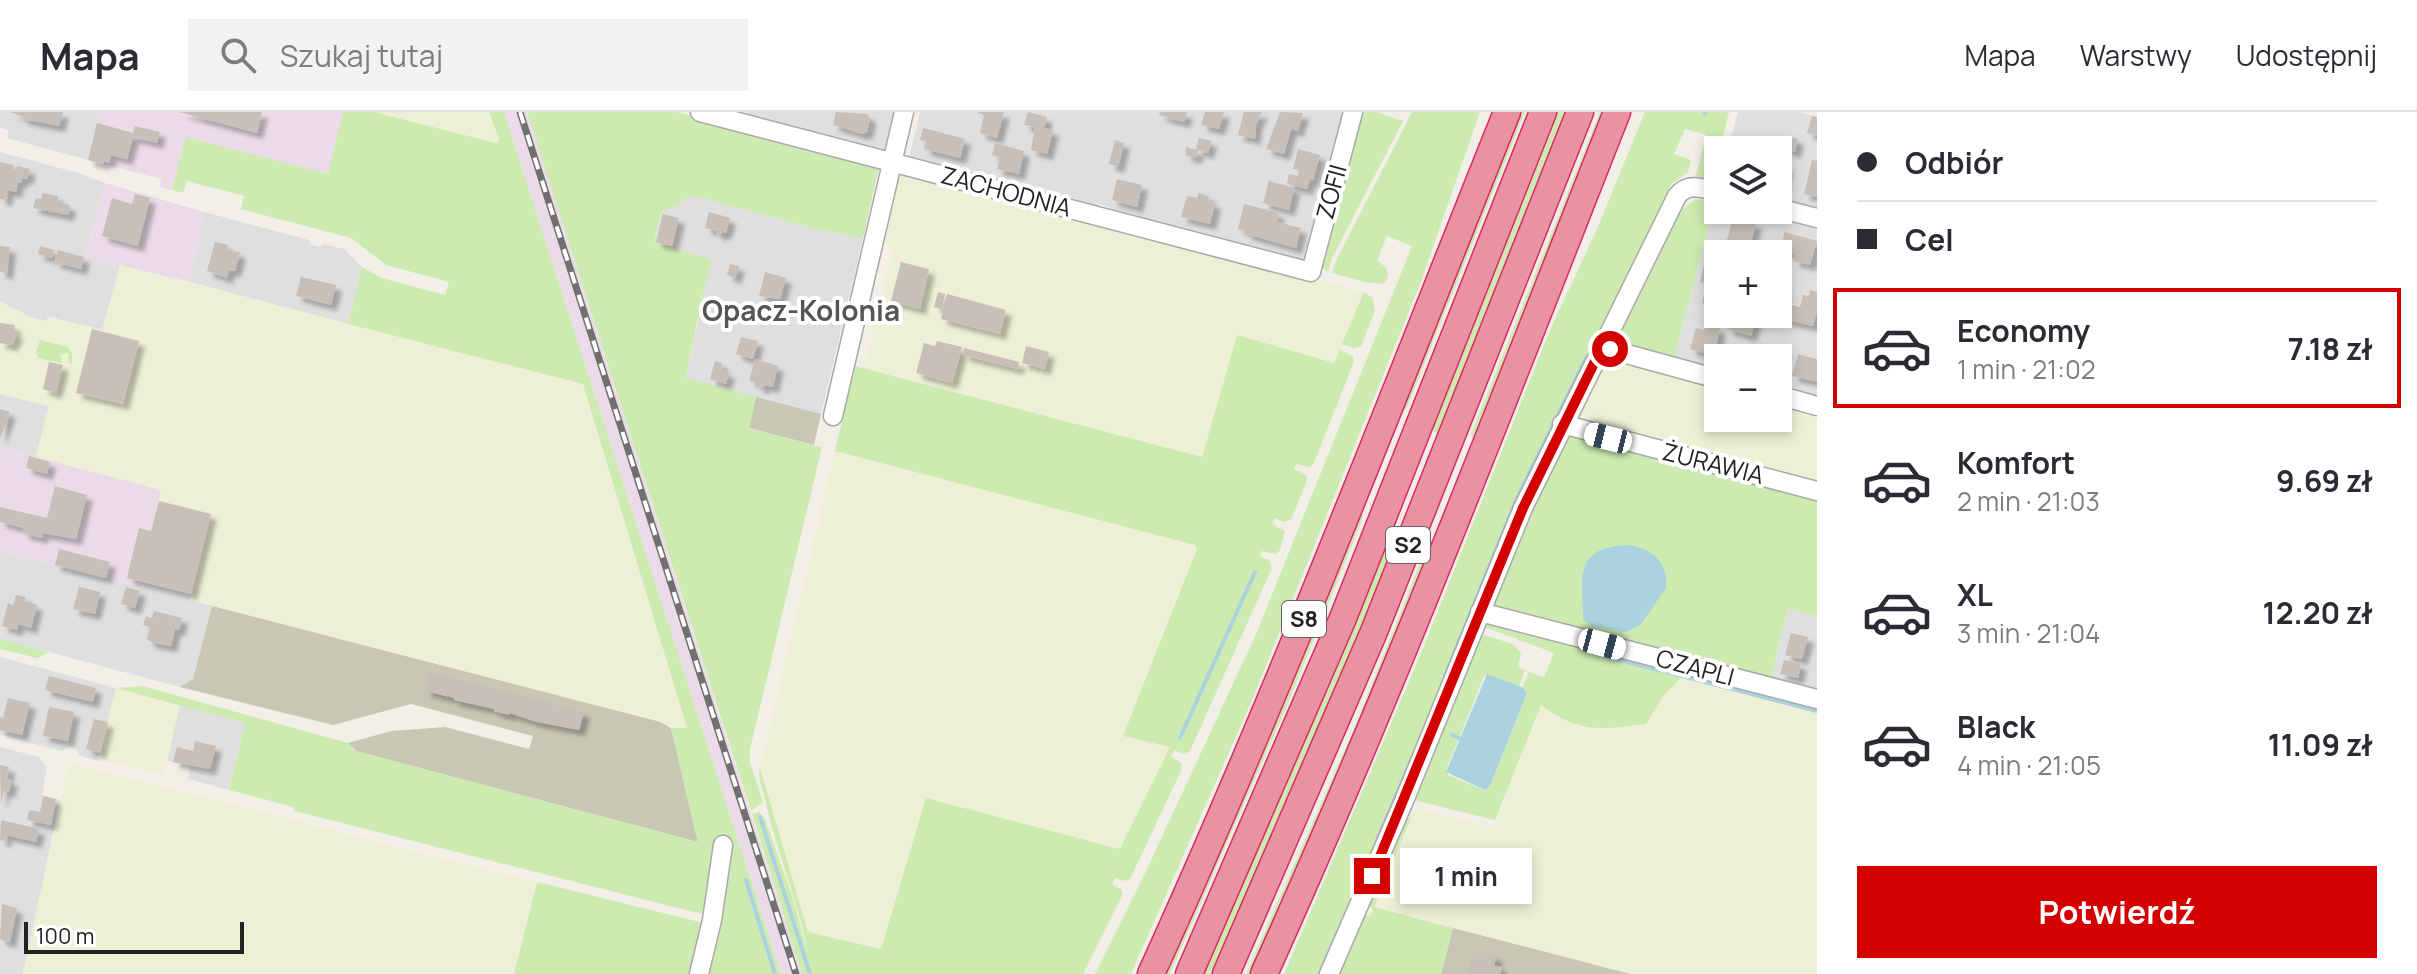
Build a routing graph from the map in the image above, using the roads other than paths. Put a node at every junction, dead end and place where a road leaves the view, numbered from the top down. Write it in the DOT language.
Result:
graph roads {
  1 [pos="700,112"];
  2 [pos="904,112"];
  3 [pos="1353,112"];
  4 [pos="1507,112"];
  5 [pos="1543,112"];
  6 [pos="1580,112"];
  7 [pos="1617,112"];
  8 [pos="892,162"];
  9 [pos="1704,190"];
  10 [pos="1792,212"];
  11 [pos="1817,218"];
  12 [pos="1311,272"];
  13 [pos="1603,345"];
  14 [pos="1704,375"];
  15 [pos="1792,399"];
  16 [pos="1817,406"];
  17 [pos="833,416"];
  18 [pos="1562,424"];
  19 [pos="1817,491"];
  20 [pos="1480,612"];
  21 [pos="1817,699"];
  22 [pos="723,845"];
  23 [pos="699,974"];
  24 [pos="1151,974"];
  25 [pos="1189,974"];
  26 [pos="1226,974"];
  27 [pos="1264,974"];
  28 [pos="1329,974"];
  1 -- 8 [label="street, ZACHODNIA"];
  2 -- 8 [label="street"];
  3 -- 12 [label="street, ZOFII"];
  4 -- 24 [label="highway, S8"];
  5 -- 25 [label="highway, S2"];
  6 -- 26 [label="highway, S2"];
  7 -- 27 [label="highway"];
  8 -- 12 [label="street, ZACHODNIA"];
  8 -- 17 [label="street"];
  9 -- 13 [label="street"];
  10 -- 11 [label="street"];
  13 -- 14 [label="street"];
  13 -- 18 [label="street"];
  15 -- 16 [label="street"];
  18 -- 19 [label="street, ŻURAWIA"];
  18 -- 20 [label="street"];
  20 -- 21 [label="street, CZAPLI"];
  20 -- 28 [label="street"];
  22 -- 23 [label="street"];
}
